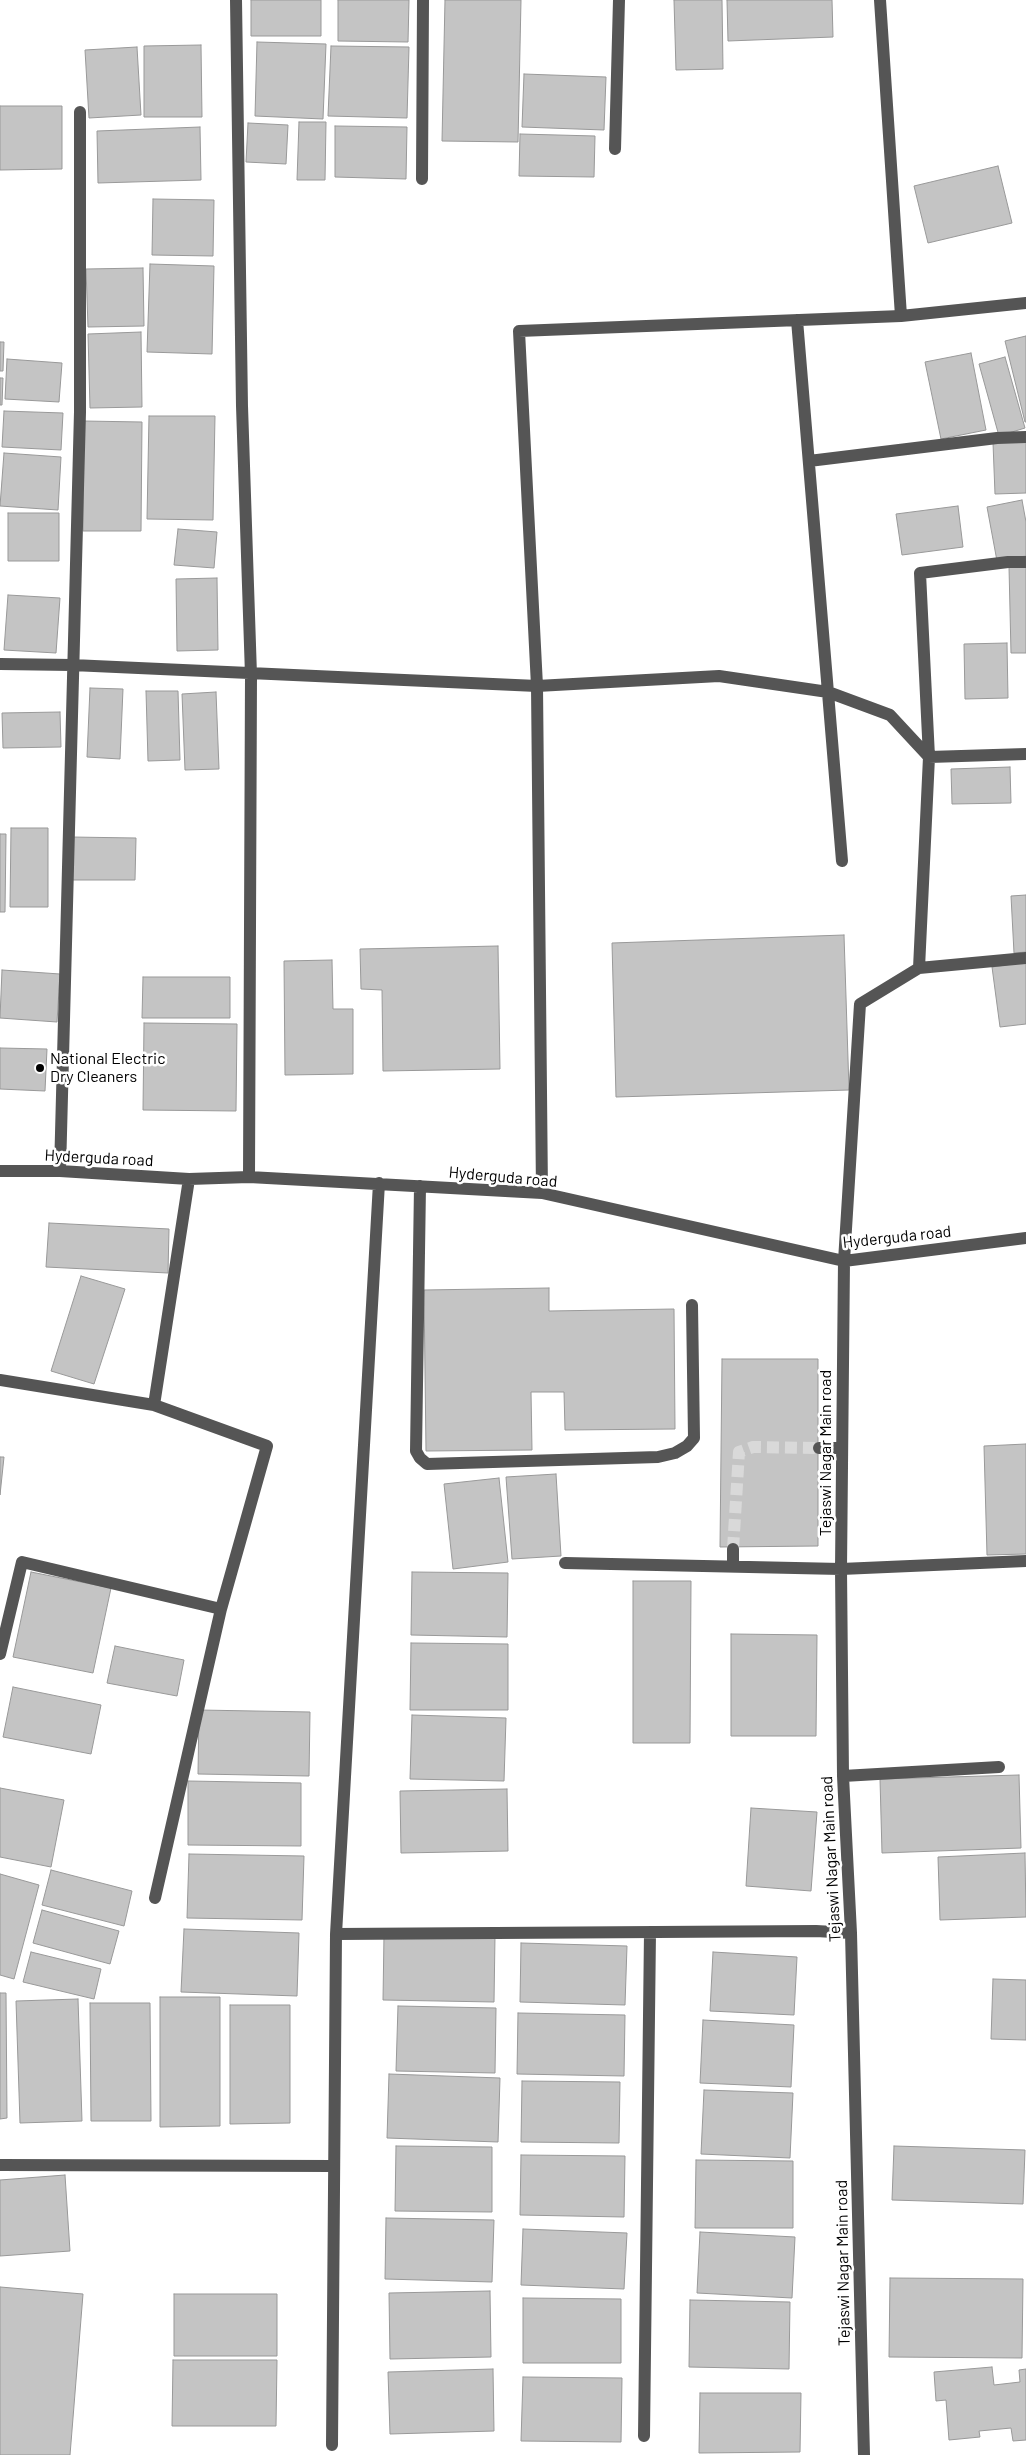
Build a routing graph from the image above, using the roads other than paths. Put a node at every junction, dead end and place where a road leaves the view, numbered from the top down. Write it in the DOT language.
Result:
graph roads {
  1 [pos="236,0"];
  2 [pos="423,0"];
  3 [pos="619,0"];
  4 [pos="880,0"];
  5 [pos="80,112"];
  6 [pos="614,149"];
  7 [pos="422,179"];
  8 [pos="1026,302"];
  9 [pos="901,316"];
  10 [pos="796,320"];
  11 [pos="1026,437"];
  12 [pos="809,461"];
  13 [pos="1026,562"];
  14 [pos="0,664"];
  15 [pos="72,665"];
  16 [pos="251,674"];
  17 [pos="537,686"];
  18 [pos="828,692"];
  19 [pos="1026,754"];
  20 [pos="929,757"];
  21 [pos="842,861"];
  22 [pos="1026,958"];
  23 [pos="919,968"];
  24 [pos="0,1171"];
  25 [pos="60,1171"];
  26 [pos="250,1177"];
  27 [pos="190,1179"];
  28 [pos="380,1183"];
  29 [pos="420,1186"];
  30 [pos="542,1193"];
  31 [pos="1026,1238"];
  32 [pos="844,1261"];
  33 [pos="692,1304"];
  34 [pos="0,1380"];
  35 [pos="154,1405"];
  36 [pos="819,1448"];
  37 [pos="842,1448"];
  38 [pos="734,1549"];
  39 [pos="1026,1561"];
  40 [pos="565,1563"];
  41 [pos="733,1566"];
  42 [pos="842,1569"];
  43 [pos="221,1609"];
  44 [pos="0,1654"];
  45 [pos="999,1767"];
  46 [pos="843,1776"];
  47 [pos="155,1898"];
  48 [pos="650,1932"];
  49 [pos="851,1933"];
  50 [pos="336,1934"];
  51 [pos="0,2165"];
  52 [pos="333,2166"];
  53 [pos="644,2436"];
  54 [pos="332,2446"];
  55 [pos="864,2455"];
  1 -- 16 [label="street"];
  2 -- 7 [label="street"];
  3 -- 6 [label="street"];
  4 -- 9 [label="street"];
  5 -- 15 [label="street"];
  8 -- 9 [label="street"];
  9 -- 10 [label="street"];
  10 -- 12 [label="street"];
  10 -- 17 [label="street"];
  11 -- 12 [label="street"];
  12 -- 18 [label="street"];
  13 -- 20 [label="street"];
  14 -- 15 [label="street"];
  15 -- 16 [label="street"];
  15 -- 25 [label="street"];
  16 -- 17 [label="street"];
  16 -- 26 [label="street"];
  17 -- 18 [label="street"];
  17 -- 30 [label="street"];
  18 -- 20 [label="street"];
  18 -- 21 [label="street"];
  19 -- 20 [label="street"];
  20 -- 23 [label="street"];
  22 -- 23 [label="street"];
  23 -- 32 [label="street, Tejaswi Nagar Main road"];
  24 -- 25 [label="street, Hyderguda road"];
  25 -- 27 [label="street, Hyderguda road"];
  26 -- 27 [label="street, Hyderguda road"];
  26 -- 28 [label="street, Hyderguda road"];
  27 -- 35 [label="street"];
  28 -- 29 [label="street, Hyderguda road"];
  28 -- 50 [label="street"];
  29 -- 30 [label="street, Hyderguda road"];
  29 -- 33 [label="street"];
  30 -- 32 [label="street, Hyderguda road"];
  31 -- 32 [label="street, Hyderguda road"];
  32 -- 37 [label="street, Tejaswi Nagar Main road"];
  34 -- 35 [label="street"];
  35 -- 43 [label="street"];
  36 -- 37 [label="street"];
  37 -- 42 [label="street, Tejaswi Nagar Main road"];
  38 -- 41 [label="street"];
  39 -- 42 [label="street"];
  40 -- 41 [label="street"];
  41 -- 42 [label="street"];
  42 -- 46 [label="street, Tejaswi Nagar Main road"];
  43 -- 44 [label="street"];
  43 -- 47 [label="street"];
  45 -- 46 [label="street"];
  46 -- 49 [label="street, Tejaswi Nagar Main road"];
  48 -- 49 [label="street"];
  48 -- 50 [label="street"];
  48 -- 53 [label="street"];
  49 -- 55 [label="street, Tejaswi Nagar Main road"];
  50 -- 52 [label="street"];
  51 -- 52 [label="street"];
  52 -- 54 [label="street"];
}
